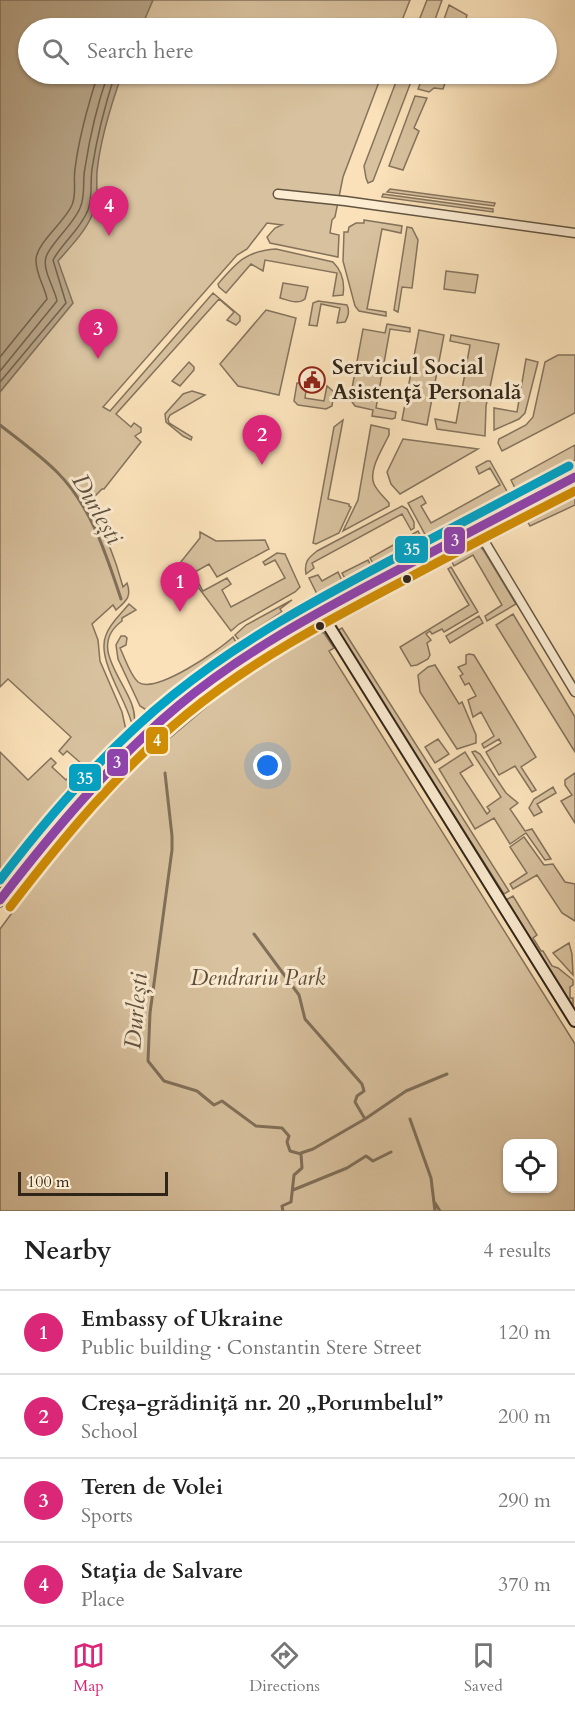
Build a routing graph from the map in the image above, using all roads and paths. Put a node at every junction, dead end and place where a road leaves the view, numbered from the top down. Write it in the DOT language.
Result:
graph roads {
  1 [pos="278,194"];
  2 [pos="575,233"];
  3 [pos="575,477"];
  4 [pos="477,529"];
  5 [pos="318,613"];
  6 [pos="575,692"];
  7 [pos="0,900"];
  8 [pos="575,1021"];
  1 -- 2 [label="street"];
  3 -- 4 [label="main road"];
  4 -- 5 [label="main road"];
  4 -- 6 [label="street"];
  5 -- 7 [label="main road"];
  5 -- 8 [label="street"];
}
